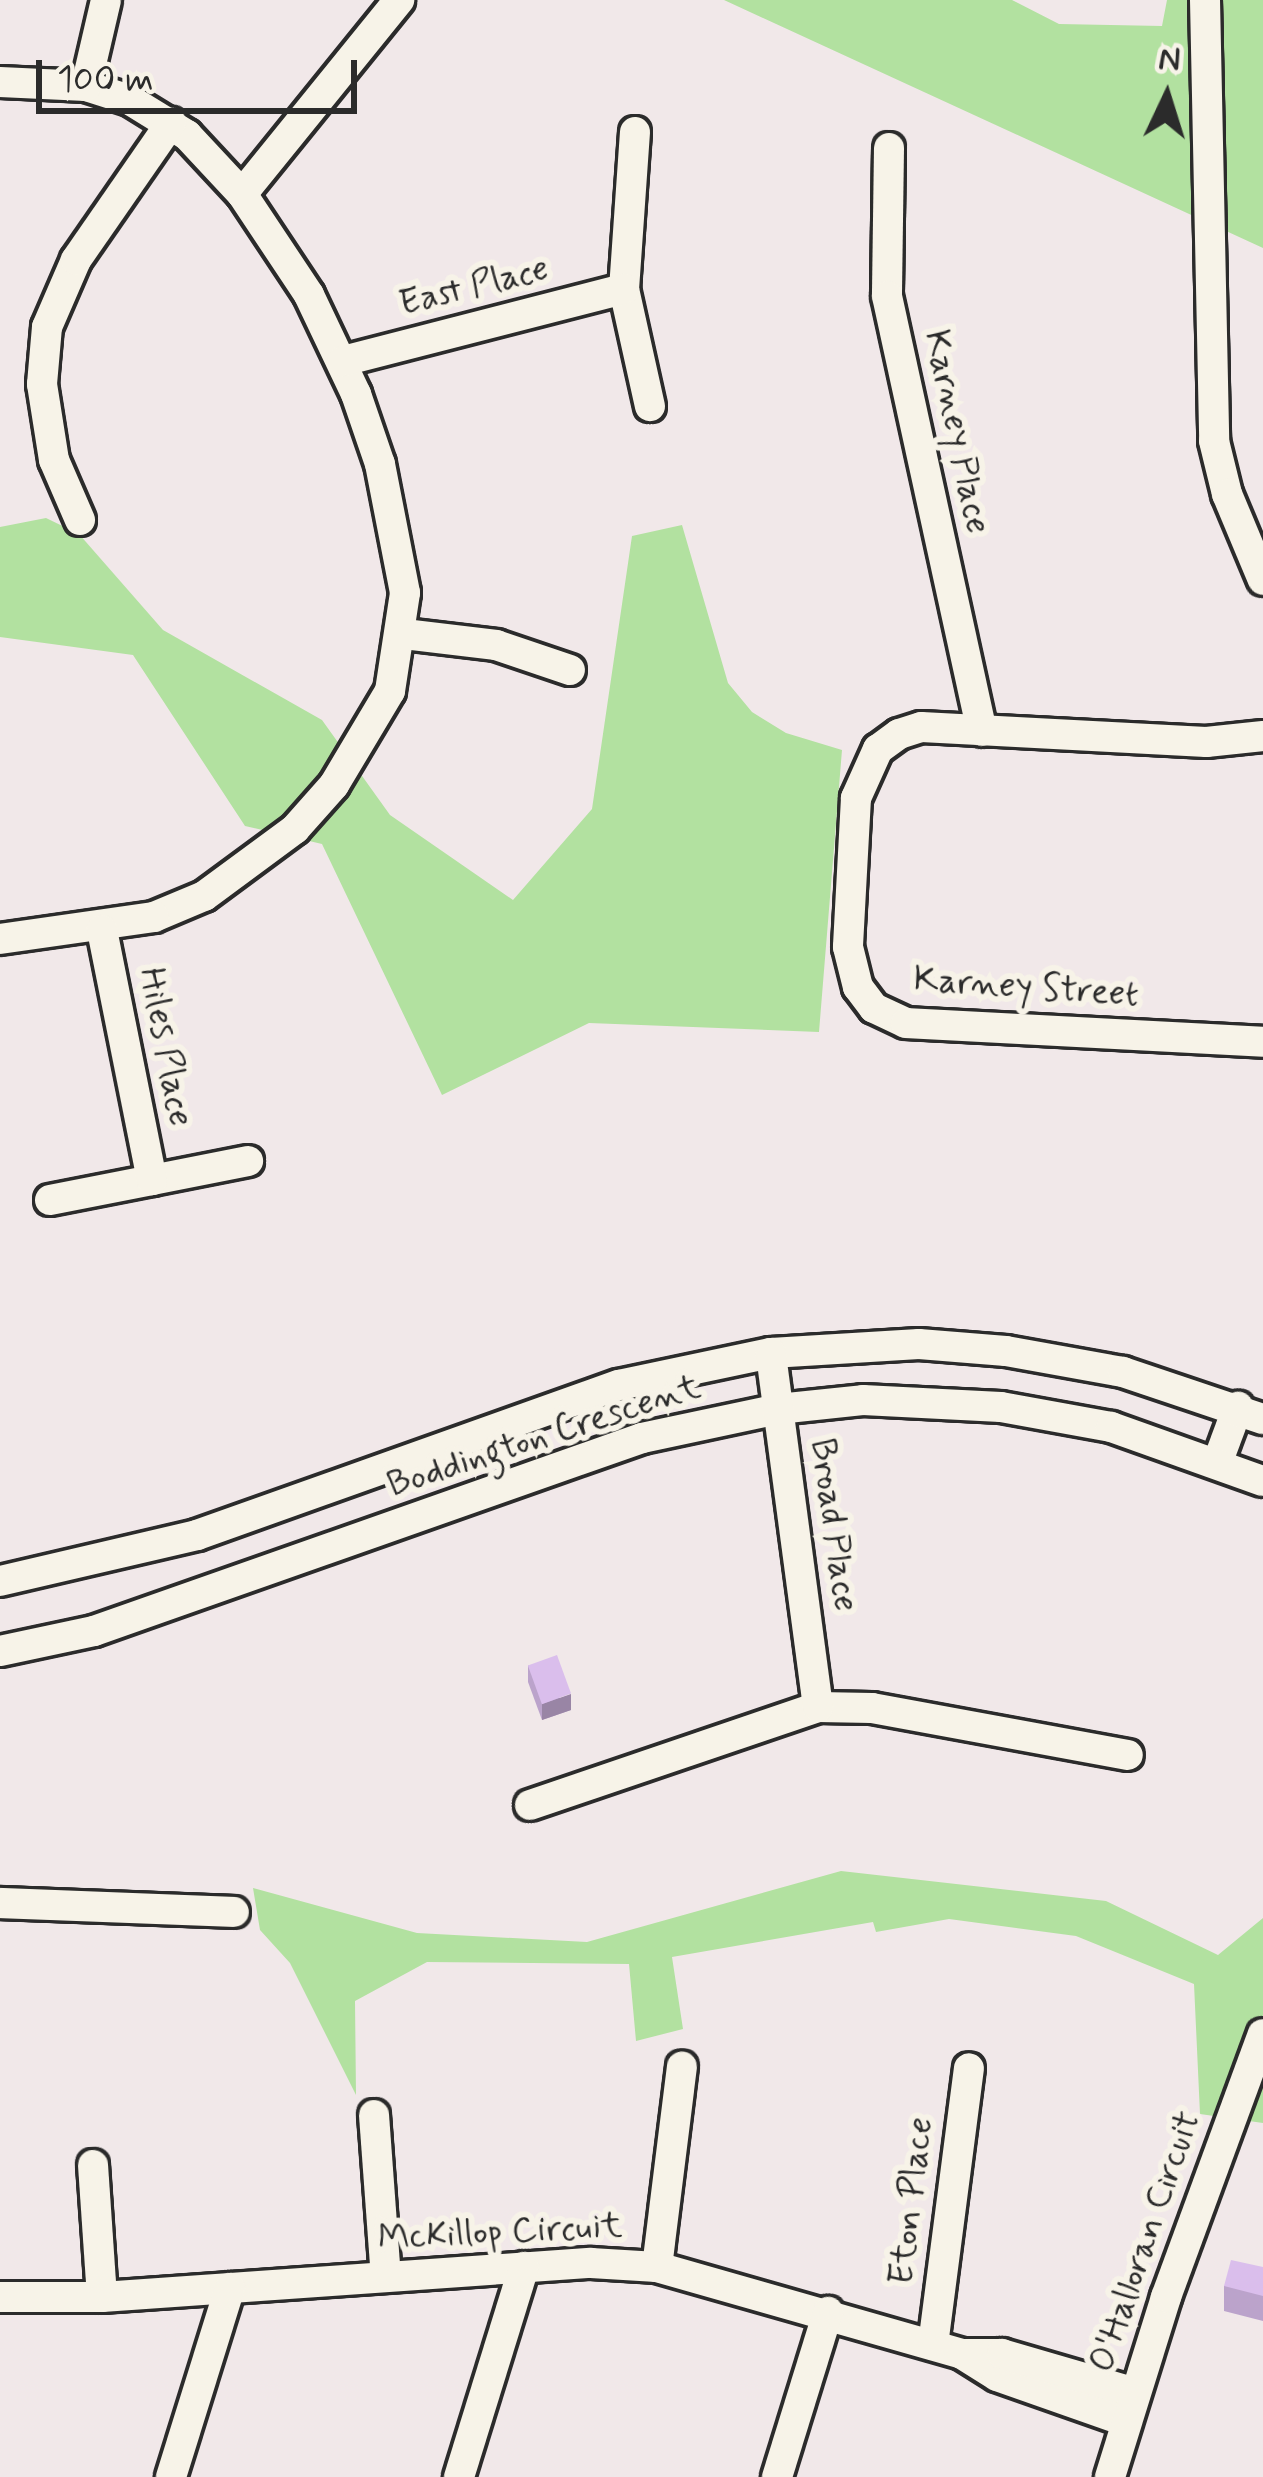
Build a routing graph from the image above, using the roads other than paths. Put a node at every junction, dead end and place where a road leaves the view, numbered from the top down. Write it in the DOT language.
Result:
graph roads {
  1 [pos="106,0"];
  2 [pos="399,0"];
  3 [pos="1205,0"];
  4 [pos="0,82"];
  5 [pos="86,86"];
  6 [pos="171,123"];
  7 [pos="635,132"];
  8 [pos="889,148"];
  9 [pos="242,194"];
  10 [pos="624,289"];
  11 [pos="343,361"];
  12 [pos="650,406"];
  13 [pos="80,520"];
  14 [pos="1263,580"];
  15 [pos="404,634"];
  16 [pos="570,670"];
  17 [pos="982,730"];
  18 [pos="1263,736"];
  19 [pos="103,930"];
  20 [pos="0,939"];
  21 [pos="1263,1042"];
  22 [pos="248,1161"];
  23 [pos="152,1180"];
  24 [pos="50,1200"];
  25 [pos="771,1353"];
  26 [pos="778,1409"];
  27 [pos="1251,1413"];
  28 [pos="1218,1461"];
  29 [pos="1263,1481"];
  30 [pos="0,1581"];
  31 [pos="0,1652"];
  32 [pos="818,1707"];
  33 [pos="1128,1755"];
  34 [pos="530,1805"];
  35 [pos="0,1903"];
  36 [pos="234,1912"];
  37 [pos="1263,2034"];
  38 [pos="682,2067"];
  39 [pos="969,2068"];
  40 [pos="374,2115"];
  41 [pos="93,2165"];
  42 [pos="524,2266"];
  43 [pos="657,2266"];
  44 [pos="386,2277"];
  45 [pos="230,2288"];
  46 [pos="0,2297"];
  47 [pos="102,2297"];
  48 [pos="828,2312"];
  49 [pos="948,2349"];
  50 [pos="1130,2407"];
  51 [pos="171,2477"];
  52 [pos="459,2477"];
  53 [pos="777,2477"];
  54 [pos="1110,2477"];
  1 -- 5 [label="street"];
  2 -- 9 [label="street"];
  3 -- 14 [label="street"];
  4 -- 5 [label="street"];
  5 -- 6 [label="street"];
  6 -- 9 [label="street"];
  6 -- 13 [label="street"];
  7 -- 10 [label="street"];
  8 -- 17 [label="street, Karney Place"];
  9 -- 11 [label="street"];
  10 -- 11 [label="street, East Place"];
  10 -- 12 [label="street"];
  11 -- 15 [label="street"];
  15 -- 16 [label="street"];
  15 -- 19 [label="street"];
  17 -- 18 [label="street, Karney Street"];
  17 -- 21 [label="street, Karney Street"];
  19 -- 20 [label="street"];
  19 -- 23 [label="street, Hiles Place"];
  22 -- 23 [label="street, Hiles Place"];
  23 -- 24 [label="street, Hiles Place"];
  25 -- 26 [label="street, Broad Place"];
  25 -- 27 [label="street, Boddington Crescent"];
  25 -- 30 [label="street, Boddington Crescent"];
  26 -- 28 [label="street, Boddington Crescent"];
  26 -- 31 [label="street, Boddington Crescent"];
  26 -- 32 [label="street, Broad Place"];
  27 -- 28 [label="street"];
  28 -- 29 [label="street, Boddington Crescent"];
  32 -- 33 [label="street"];
  32 -- 34 [label="street"];
  35 -- 36 [label="street"];
  37 -- 50 [label="street, O'Halloran Circuit"];
  38 -- 43 [label="street"];
  39 -- 49 [label="street, Eton Place"];
  40 -- 44 [label="street"];
  41 -- 47 [label="street"];
  42 -- 43 [label="street, McKillop Circuit"];
  42 -- 44 [label="street, McKillop Circuit"];
  42 -- 52 [label="street"];
  43 -- 48 [label="street, McKillop Circuit"];
  44 -- 45 [label="street, McKillop Circuit"];
  45 -- 47 [label="street, McKillop Circuit"];
  45 -- 51 [label="street"];
  46 -- 47 [label="street, McKillop Circuit"];
  48 -- 49 [label="street, McKillop Circuit"];
  48 -- 53 [label="street"];
  49 -- 50 [label="street, McKillop Circuit"];
  50 -- 54 [label="street, O'Halloran Circuit"];
}
